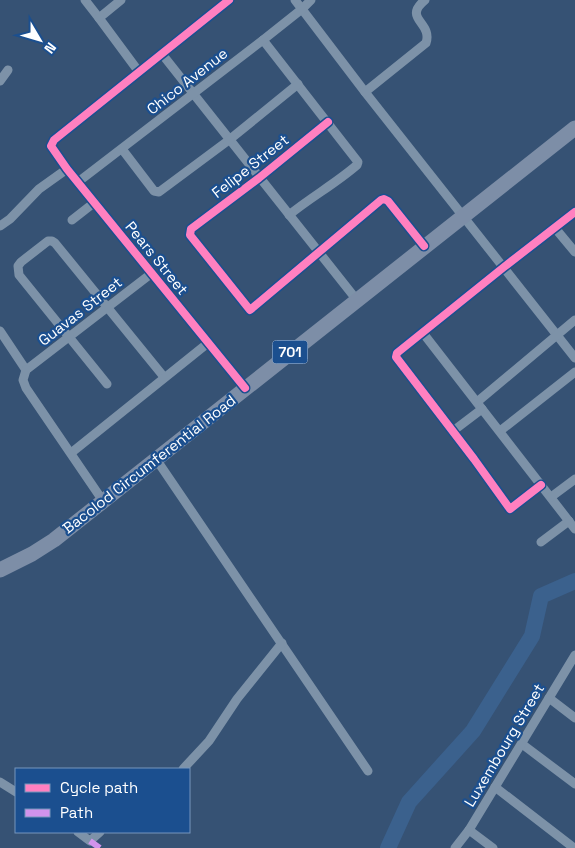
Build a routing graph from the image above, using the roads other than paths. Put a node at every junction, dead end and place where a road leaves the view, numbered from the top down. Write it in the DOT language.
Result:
graph roads {
  1 [pos="84,0"];
  2 [pos="121,0"];
  3 [pos="229,0"];
  4 [pos="294,0"];
  5 [pos="311,0"];
  6 [pos="425,0"];
  7 [pos="302,9"];
  8 [pos="99,18"];
  9 [pos="263,40"];
  10 [pos="162,54"];
  11 [pos="8,70"];
  12 [pos="139,72"];
  13 [pos="0,81"];
  14 [pos="298,84"];
  15 [pos="365,92"];
  16 [pos="193,94"];
  17 [pos="328,122"];
  18 [pos="575,128"];
  19 [pos="229,140"];
  20 [pos="122,148"];
  21 [pos="67,168"];
  22 [pos="259,178"];
  23 [pos="78,182"];
  24 [pos="94,202"];
  25 [pos="575,212"];
  26 [pos="289,215"];
  27 [pos="463,216"];
  28 [pos="72,220"];
  29 [pos="0,226"];
  30 [pos="555,228"];
  31 [pos="424,246"];
  32 [pos="318,252"];
  33 [pos="575,252"];
  34 [pos="504,267"];
  35 [pos="152,273"];
  36 [pos="356,299"];
  37 [pos="107,307"];
  38 [pos="575,320"];
  39 [pos="0,332"];
  40 [pos="423,333"];
  41 [pos="557,334"];
  42 [pos="69,337"];
  43 [pos="208,343"];
  44 [pos="575,358"];
  45 [pos="26,370"];
  46 [pos="575,372"];
  47 [pos="164,376"];
  48 [pos="107,384"];
  49 [pos="245,388"];
  50 [pos="479,405"];
  51 [pos="453,431"];
  52 [pos="500,431"];
  53 [pos="71,453"];
  54 [pos="156,459"];
  55 [pos="575,479"];
  56 [pos="542,485"];
  57 [pos="551,498"];
  58 [pos="103,501"];
  59 [pos="569,522"];
  60 [pos="575,530"];
  61 [pos="542,542"];
  62 [pos="0,570"];
  63 [pos="282,643"];
  64 [pos="575,655"];
  65 [pos="549,698"];
  66 [pos="575,718"];
  67 [pos="522,744"];
  68 [pos="185,768"];
  69 [pos="368,771"];
  70 [pos="0,782"];
  71 [pos="575,784"];
  72 [pos="495,787"];
  73 [pos="15,791"];
  74 [pos="469,830"];
  75 [pos="79,833"];
  76 [pos="99,833"];
  77 [pos="89,844"];
  78 [pos="455,848"];
  79 [pos="493,848"];
  80 [pos="574,848"];
  1 -- 8 [label="street"];
  2 -- 8 [label="street"];
  3 -- 10 [label="street"];
  4 -- 7 [label="street"];
  5 -- 7 [label="street, Chico Avenue"];
  6 -- 15 [label="street"];
  7 -- 9 [label="street, Chico Avenue"];
  7 -- 15 [label="street"];
  8 -- 12 [label="street"];
  9 -- 14 [label="street"];
  9 -- 16 [label="street, Chico Avenue"];
  10 -- 12 [label="street"];
  10 -- 16 [label="street"];
  11 -- 13 [label="street"];
  12 -- 21 [label="street, Pears Street"];
  14 -- 17 [label="street"];
  14 -- 19 [label="street"];
  15 -- 27 [label="street"];
  16 -- 19 [label="street"];
  16 -- 20 [label="street, Chico Avenue"];
  17 -- 22 [label="street, Felipe Street"];
  17 -- 26 [label="street"];
  18 -- 27 [label="main road, Bacolod Circumferential Road / 701"];
  19 -- 20 [label="street"];
  19 -- 22 [label="street"];
  20 -- 23 [label="street, Chico Avenue"];
  21 -- 23 [label="street, Pears Street"];
  21 -- 29 [label="street"];
  22 -- 26 [label="street"];
  22 -- 32 [label="street, Felipe Street"];
  23 -- 24 [label="street, Pears Street"];
  24 -- 28 [label="street"];
  24 -- 35 [label="street, Pears Street"];
  25 -- 30 [label="street"];
  26 -- 32 [label="street"];
  27 -- 31 [label="main road, Bacolod Circumferential Road / 701"];
  27 -- 34 [label="street"];
  30 -- 33 [label="street"];
  30 -- 34 [label="street"];
  31 -- 32 [label="street"];
  31 -- 36 [label="main road, Bacolod Circumferential Road / 701"];
  32 -- 36 [label="street"];
  34 -- 40 [label="street"];
  34 -- 41 [label="street"];
  35 -- 37 [label="street, Guavas Street"];
  35 -- 43 [label="street, Pears Street"];
  36 -- 49 [label="main road, Bacolod Circumferential Road / 701"];
  37 -- 42 [label="street, Guavas Street"];
  37 -- 42 [label="street"];
  37 -- 47 [label="street"];
  38 -- 41 [label="street"];
  39 -- 45 [label="street"];
  40 -- 50 [label="street"];
  40 -- 51 [label="street"];
  41 -- 44 [label="street"];
  41 -- 50 [label="street"];
  42 -- 45 [label="street, Guavas Street"];
  42 -- 48 [label="street"];
  43 -- 47 [label="street"];
  43 -- 49 [label="street, Pears Street"];
  45 -- 53 [label="street"];
  46 -- 52 [label="street"];
  47 -- 53 [label="street"];
  49 -- 54 [label="main road, Bacolod Circumferential Road / 701"];
  50 -- 51 [label="street"];
  50 -- 52 [label="street"];
  51 -- 56 [label="street"];
  52 -- 56 [label="street"];
  53 -- 58 [label="street"];
  54 -- 58 [label="main road, Bacolod Circumferential Road / 701"];
  54 -- 63 [label="street"];
  55 -- 57 [label="street"];
  56 -- 57 [label="street"];
  57 -- 59 [label="street"];
  58 -- 62 [label="main road, Bacolod Circumferential Road / 701"];
  59 -- 60 [label="street"];
  59 -- 61 [label="street"];
  63 -- 68 [label="street"];
  63 -- 69 [label="street"];
  64 -- 65 [label="street, Luxembourg Street"];
  65 -- 66 [label="street"];
  65 -- 67 [label="street, Luxembourg Street"];
  67 -- 71 [label="street"];
  67 -- 72 [label="street, Luxembourg Street"];
  70 -- 73 [label="street"];
  72 -- 74 [label="street, Luxembourg Street"];
  72 -- 80 [label="street"];
  74 -- 78 [label="street, Luxembourg Street"];
  74 -- 79 [label="street"];
  75 -- 77 [label="street"];
  76 -- 77 [label="street"];
}
